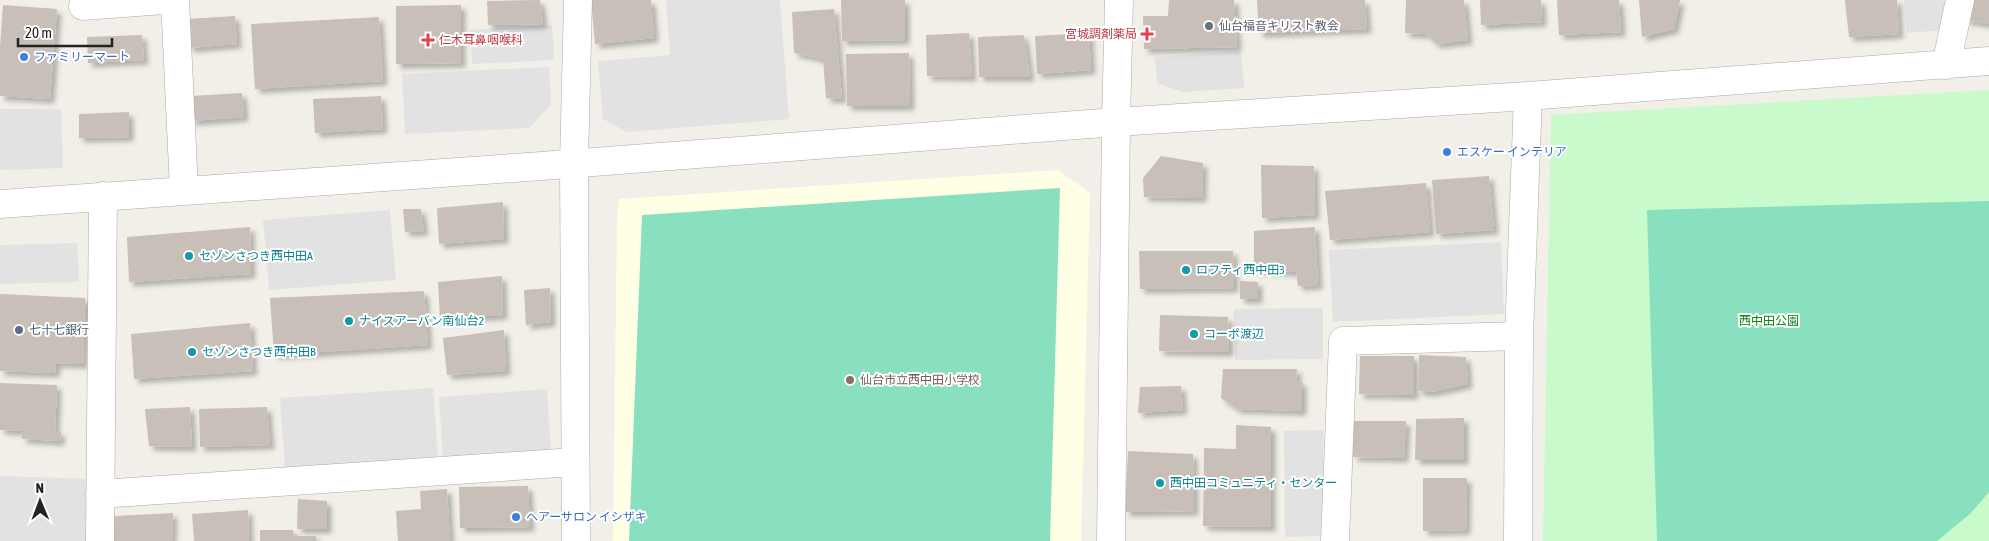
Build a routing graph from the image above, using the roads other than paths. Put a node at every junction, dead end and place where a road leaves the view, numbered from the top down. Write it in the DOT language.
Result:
graph roads {
  1 [pos="164,0"];
  2 [pos="175,0"];
  3 [pos="578,0"];
  4 [pos="1119,0"];
  5 [pos="1960,0"];
  6 [pos="83,6"];
  7 [pos="1989,62"];
  8 [pos="1946,65"];
  9 [pos="1528,96"];
  10 [pos="1116,122"];
  11 [pos="574,163"];
  12 [pos="184,190"];
  13 [pos="103,196"];
  14 [pos="0,204"];
  15 [pos="1519,336"];
  16 [pos="575,462"];
  17 [pos="100,494"];
  18 [pos="100,541"];
  19 [pos="576,541"];
  20 [pos="1112,541"];
  21 [pos="1335,541"];
  22 [pos="1518,541"];
  1 -- 6 [label="street"];
  2 -- 12 [label="street"];
  3 -- 11 [label="street"];
  4 -- 10 [label="street"];
  5 -- 8 [label="street"];
  7 -- 8 [label="street"];
  8 -- 9 [label="street"];
  9 -- 10 [label="street"];
  9 -- 15 [label="street"];
  10 -- 11 [label="street"];
  10 -- 20 [label="street"];
  11 -- 12 [label="street"];
  11 -- 16 [label="street"];
  12 -- 13 [label="street"];
  13 -- 14 [label="street"];
  13 -- 17 [label="street"];
  15 -- 21 [label="street"];
  15 -- 22 [label="street"];
  16 -- 17 [label="street"];
  16 -- 19 [label="street"];
  17 -- 18 [label="street"];
}
